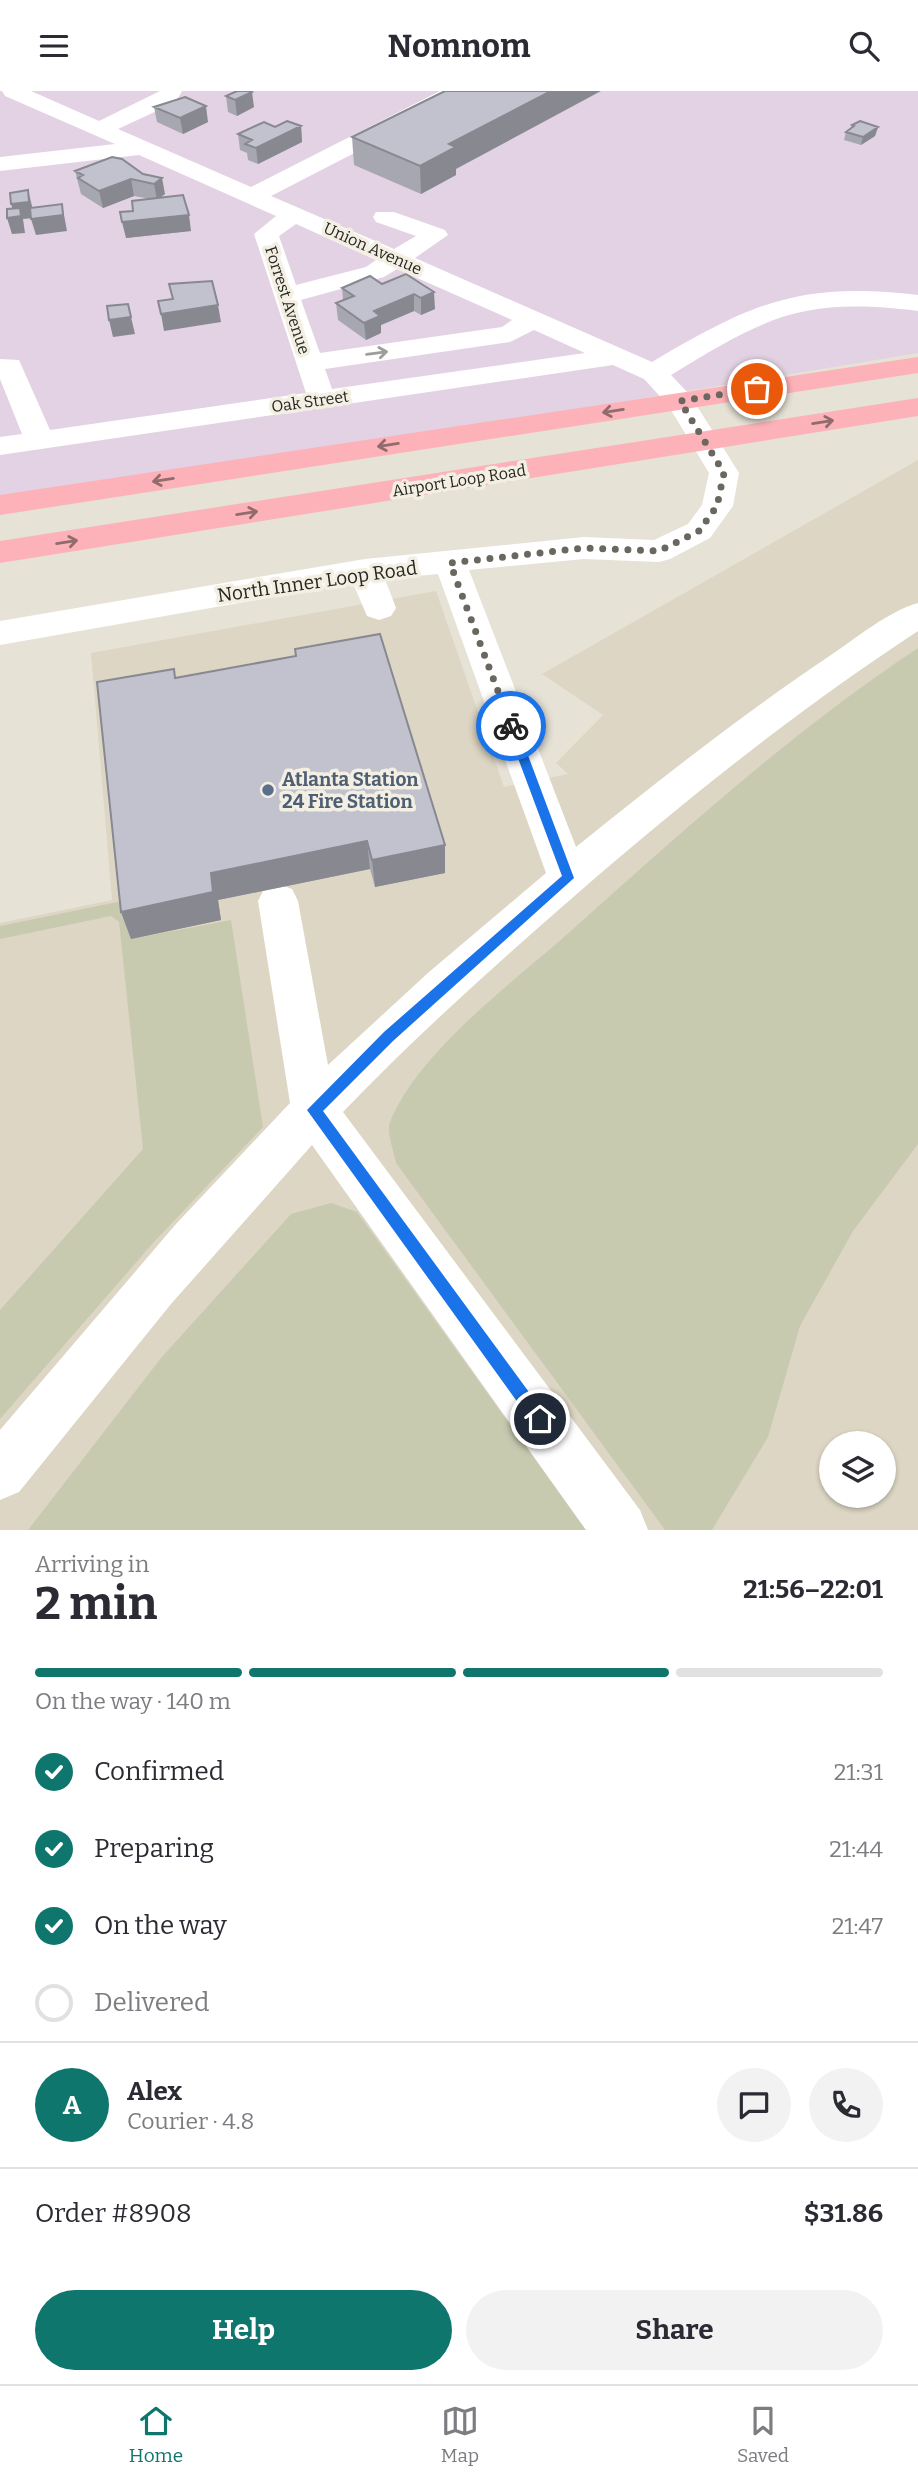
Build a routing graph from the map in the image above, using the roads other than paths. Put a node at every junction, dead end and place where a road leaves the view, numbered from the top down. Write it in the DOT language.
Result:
graph roads {
  1 [pos="12,91"];
  2 [pos="171,91"];
  3 [pos="457,91"];
  4 [pos="99,129"];
  5 [pos="143,148"];
  6 [pos="0,164"];
  7 [pos="252,196"];
  8 [pos="294,214"];
  9 [pos="385,217"];
  10 [pos="396,258"];
  11 [pos="286,296"];
  12 [pos="918,303"];
  13 [pos="533,318"];
  14 [pos="620,356"];
  15 [pos="309,363"];
  16 [pos="918,365"];
  17 [pos="4,366"];
  18 [pos="654,373"];
  19 [pos="321,399"];
  20 [pos="680,401"];
  21 [pos="918,407"];
  22 [pos="13,408"];
  23 [pos="39,440"];
  24 [pos="707,440"];
  25 [pos="0,446"];
  26 [pos="0,505"];
  27 [pos="0,552"];
  28 [pos="450,563"];
  29 [pos="365,570"];
  30 [pos="379,608"];
  31 [pos="918,615"];
  32 [pos="0,633"];
  33 [pos="568,878"];
  34 [pos="278,901"];
  35 [pos="314,1110"];
  36 [pos="0,1473"];
  37 [pos="620,1530"];
  1 -- 4 [label="street, Union Avenue"];
  2 -- 4 [label="street"];
  3 -- 7 [label="street"];
  4 -- 5 [label="street, Union Avenue"];
  5 -- 6 [label="street"];
  5 -- 7 [label="street, Union Avenue"];
  7 -- 8 [label="street, Union Avenue"];
  8 -- 10 [label="street, Union Avenue"];
  8 -- 11 [label="street, Forrest Avenue"];
  9 -- 10 [label="street"];
  10 -- 11 [label="street"];
  10 -- 13 [label="street, Union Avenue"];
  11 -- 15 [label="street, Forrest Avenue"];
  12 -- 18 [label="street"];
  13 -- 14 [label="street, Union Avenue"];
  15 -- 13 [label="street, one-way"];
  14 -- 18 [label="street, Union Avenue"];
  14 -- 19 [label="street, Oak Street"];
  15 -- 19 [label="street, Forrest Avenue"];
  16 -- 20 [label="main road"];
  17 -- 22 [label="street"];
  18 -- 20 [label="street, Union Avenue"];
  19 -- 23 [label="street, Oak Street"];
  20 -- 24 [label="street, Union Avenue"];
  20 -- 26 [label="main road, one-way"];
  24 -- 21 [label="main road, Airport Loop Road, one-way"];
  22 -- 23 [label="street"];
  23 -- 25 [label="street, Oak Street"];
  27 -- 24 [label="main road, Airport Loop Road, one-way"];
  24 -- 28 [label="street, North Inner Loop Road"];
  28 -- 29 [label="street, North Inner Loop Road"];
  28 -- 33 [label="street"];
  29 -- 30 [label="street"];
  29 -- 32 [label="street, North Inner Loop Road"];
  31 -- 33 [label="street"];
  33 -- 35 [label="street"];
  34 -- 35 [label="street"];
  35 -- 36 [label="street"];
  35 -- 37 [label="street"];
}
